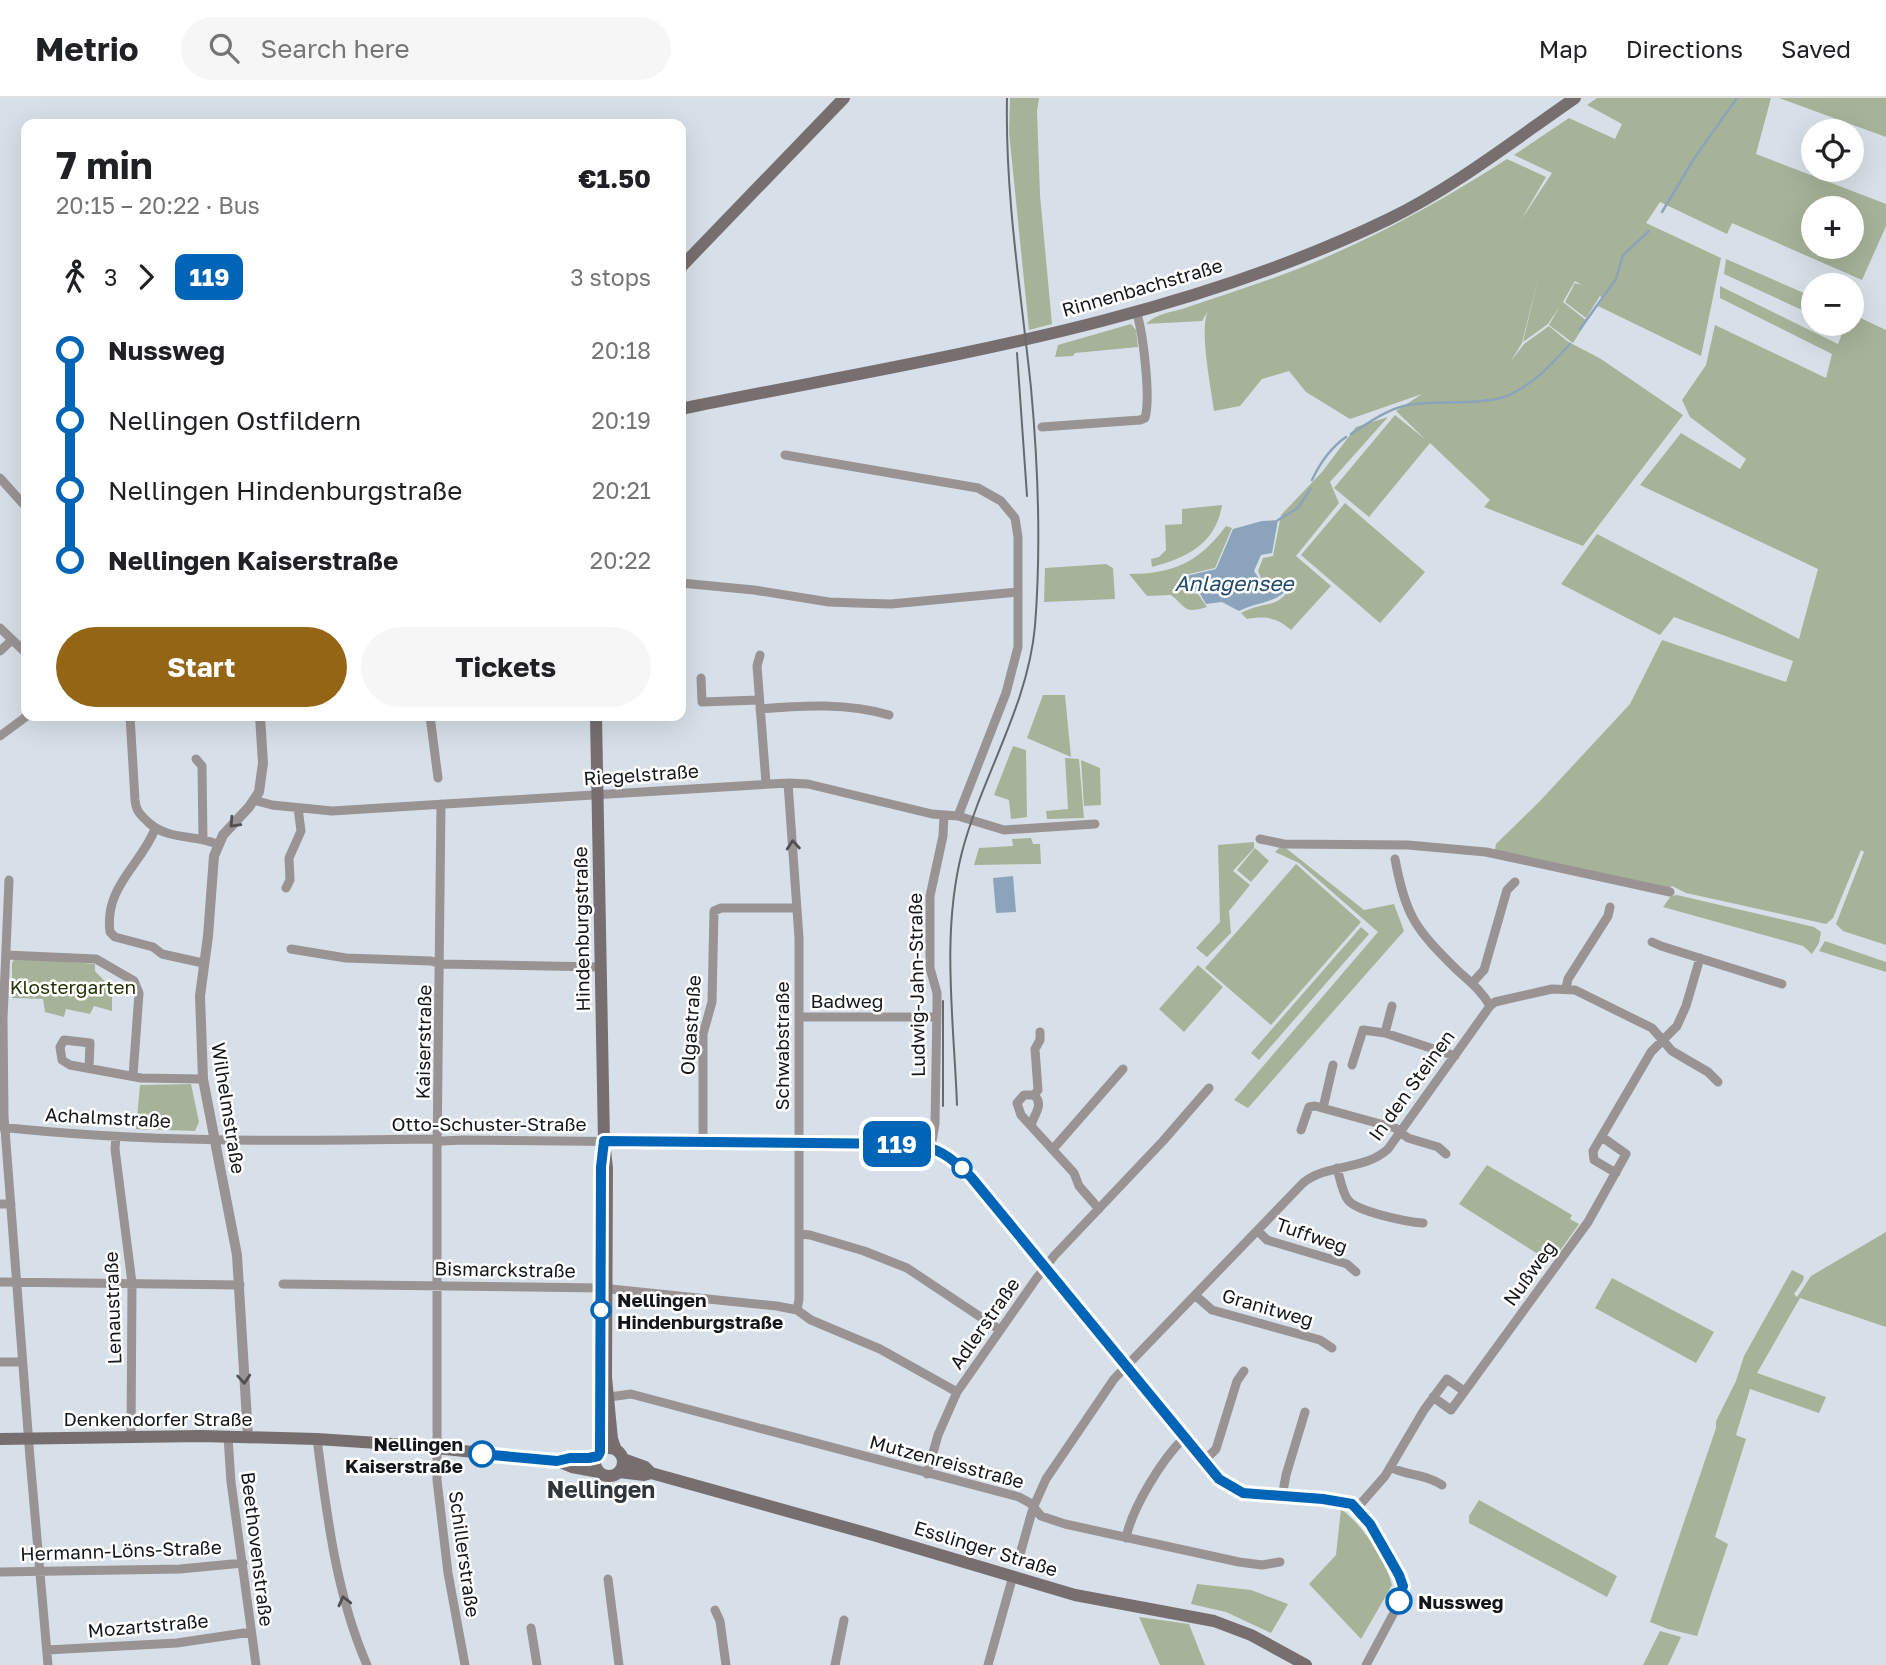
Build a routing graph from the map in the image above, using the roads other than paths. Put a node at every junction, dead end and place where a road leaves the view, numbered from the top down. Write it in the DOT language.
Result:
graph roads {
  1 [pos="844,98"];
  2 [pos="1575,98"];
  3 [pos="686,262"];
  4 [pos="1136,311"];
  5 [pos="686,409"];
  6 [pos="1042,427"];
  7 [pos="785,455"];
  8 [pos="0,478"];
  9 [pos="21,501"];
  10 [pos="686,583"];
  11 [pos="1017,592"];
  12 [pos="0,628"];
  13 [pos="12,640"];
  14 [pos="21,648"];
  15 [pos="0,651"];
  16 [pos="760,655"];
  17 [pos="701,678"];
  18 [pos="760,705"];
  19 [pos="889,715"];
  20 [pos="21,720"];
  21 [pos="130,721"];
  22 [pos="260,721"];
  23 [pos="431,721"];
  24 [pos="596,721"];
  25 [pos="0,736"];
  26 [pos="196,759"];
  27 [pos="438,778"];
  28 [pos="766,783"];
  29 [pos="788,783"];
  30 [pos="597,793"];
  31 [pos="254,800"];
  32 [pos="441,804"];
  33 [pos="298,808"];
  34 [pos="944,815"];
  35 [pos="958,816"];
  36 [pos="1095,824"];
  37 [pos="155,829"];
  38 [pos="1260,839"];
  39 [pos="203,840"];
  40 [pos="217,844"];
  41 [pos="1395,859"];
  42 [pos="9,880"];
  43 [pos="1515,883"];
  44 [pos="286,888"];
  45 [pos="1670,892"];
  46 [pos="1610,906"];
  47 [pos="797,908"];
  48 [pos="1652,942"];
  49 [pos="291,949"];
  50 [pos="6,955"];
  51 [pos="1700,958"];
  52 [pos="203,963"];
  53 [pos="441,964"];
  54 [pos="601,967"];
  55 [pos="1472,984"];
  56 [pos="1782,984"];
  57 [pos="1566,988"];
  58 [pos="1392,1006"];
  59 [pos="1490,1006"];
  60 [pos="799,1017"];
  61 [pos="937,1017"];
  62 [pos="1040,1032"];
  63 [pos="1385,1033"];
  64 [pos="1663,1040"];
  65 [pos="1455,1056"];
  66 [pos="1333,1065"];
  67 [pos="1352,1065"];
  68 [pos="89,1068"];
  69 [pos="1123,1069"];
  70 [pos="133,1076"];
  71 [pos="203,1079"];
  72 [pos="1718,1082"];
  73 [pos="1209,1088"];
  74 [pos="1034,1095"];
  75 [pos="1323,1108"];
  76 [pos="1031,1126"];
  77 [pos="2,1127"];
  78 [pos="1301,1130"];
  79 [pos="1401,1132"];
  80 [pos="116,1137"];
  81 [pos="1602,1137"];
  82 [pos="214,1140"];
  83 [pos="439,1140"];
  84 [pos="604,1141"];
  85 [pos="704,1143"];
  86 [pos="799,1143"];
  87 [pos="931,1147"];
  88 [pos="1053,1149"];
  89 [pos="1446,1154"];
  90 [pos="1337,1168"];
  91 [pos="1616,1172"];
  92 [pos="0,1204"];
  93 [pos="11,1204"];
  94 [pos="1098,1209"];
  95 [pos="1423,1223"];
  96 [pos="1258,1231"];
  97 [pos="799,1234"];
  98 [pos="1045,1267"];
  99 [pos="1356,1272"];
  100 [pos="0,1282"];
  101 [pos="17,1282"];
  102 [pos="132,1283"];
  103 [pos="283,1284"];
  104 [pos="240,1285"];
  105 [pos="438,1286"];
  106 [pos="604,1288"];
  107 [pos="1196,1296"];
  108 [pos="797,1310"];
  109 [pos="1000,1330"];
  110 [pos="1332,1348"];
  111 [pos="0,1362"];
  112 [pos="22,1362"];
  113 [pos="1126,1366"];
  114 [pos="1244,1371"];
  115 [pos="1464,1391"];
  116 [pos="957,1392"];
  117 [pos="1433,1397"];
  118 [pos="605,1398"];
  119 [pos="1305,1412"];
  120 [pos="131,1437"];
  121 [pos="228,1437"];
  122 [pos="248,1437"];
  123 [pos="29,1438"];
  124 [pos="1184,1438"];
  125 [pos="0,1439"];
  126 [pos="317,1439"];
  127 [pos="437,1448"];
  128 [pos="599,1454"];
  129 [pos="619,1460"];
  130 [pos="557,1461"];
  131 [pos="1204,1461"];
  132 [pos="1390,1467"];
  133 [pos="599,1472"];
  134 [pos="927,1474"];
  135 [pos="1442,1485"];
  136 [pos="1282,1497"];
  137 [pos="1034,1508"];
  138 [pos="1356,1508"];
  139 [pos="1126,1538"];
  140 [pos="1019,1558"];
  141 [pos="1280,1562"];
  142 [pos="243,1563"];
  143 [pos="0,1572"];
  144 [pos="40,1572"];
  145 [pos="1013,1576"];
  146 [pos="608,1578"];
  147 [pos="715,1610"];
  148 [pos="844,1620"];
  149 [pos="531,1628"];
  150 [pos="251,1632"];
  151 [pos="47,1650"];
  152 [pos="48,1665"];
  153 [pos="256,1665"];
  154 [pos="367,1665"];
  155 [pos="465,1665"];
  156 [pos="537,1665"];
  157 [pos="619,1665"];
  158 [pos="726,1665"];
  159 [pos="835,1665"];
  160 [pos="988,1665"];
  161 [pos="1306,1665"];
  162 [pos="1366,1665"];
  1 -- 3 [label="main road"];
  2 -- 4 [label="main road, Rinnenbachstraße"];
  4 -- 5 [label="main road, Rinnenbachstraße"];
  4 -- 6 [label="street"];
  7 -- 11 [label="street"];
  8 -- 9 [label="street"];
  10 -- 11 [label="street"];
  11 -- 35 [label="street"];
  12 -- 13 [label="street"];
  13 -- 14 [label="street"];
  13 -- 15 [label="street"];
  16 -- 18 [label="street"];
  17 -- 18 [label="street"];
  18 -- 19 [label="street"];
  18 -- 28 [label="street"];
  20 -- 25 [label="street"];
  21 -- 37 [label="street"];
  22 -- 31 [label="street, Wilhelmstraße"];
  23 -- 27 [label="street"];
  24 -- 30 [label="main road, Hindenburgstraße"];
  26 -- 39 [label="street"];
  28 -- 29 [label="street, Riegelstraße"];
  28 -- 30 [label="street, Riegelstraße"];
  29 -- 34 [label="street, Riegelstraße"];
  47 -- 29 [label="street, Schwabstraße, one-way"];
  30 -- 32 [label="street, Riegelstraße"];
  30 -- 54 [label="main road, Hindenburgstraße"];
  31 -- 33 [label="street, Riegelstraße"];
  31 -- 40 [label="street, Wilhelmstraße, one-way"];
  32 -- 33 [label="street, Riegelstraße"];
  32 -- 53 [label="street, Kaiserstraße"];
  33 -- 44 [label="street"];
  34 -- 35 [label="street, Riegelstraße"];
  34 -- 61 [label="street, Ludwig-Jahn-Straße"];
  35 -- 36 [label="street, Riegelstraße"];
  37 -- 39 [label="street"];
  37 -- 52 [label="street"];
  38 -- 45 [label="street"];
  39 -- 40 [label="street"];
  40 -- 52 [label="street, Wilhelmstraße"];
  41 -- 55 [label="street"];
  42 -- 50 [label="street"];
  43 -- 55 [label="street"];
  46 -- 57 [label="street"];
  47 -- 60 [label="street, Schwabstraße"];
  47 -- 85 [label="street, Olgastraße"];
  48 -- 51 [label="street"];
  49 -- 53 [label="street"];
  50 -- 70 [label="street"];
  50 -- 77 [label="street"];
  51 -- 56 [label="street"];
  51 -- 64 [label="street"];
  52 -- 71 [label="street, Wilhelmstraße"];
  53 -- 54 [label="street"];
  53 -- 83 [label="street, Kaiserstraße"];
  54 -- 84 [label="main road, Hindenburgstraße"];
  55 -- 59 [label="street"];
  57 -- 59 [label="street"];
  57 -- 64 [label="street"];
  58 -- 63 [label="street"];
  59 -- 65 [label="street, In den Steinen"];
  60 -- 61 [label="street, Badweg"];
  60 -- 86 [label="street, Schwabstraße"];
  61 -- 87 [label="street, Ludwig-Jahn-Straße"];
  62 -- 74 [label="street"];
  63 -- 65 [label="street"];
  63 -- 67 [label="street"];
  64 -- 72 [label="street"];
  64 -- 81 [label="street"];
  65 -- 79 [label="street, In den Steinen"];
  66 -- 75 [label="street"];
  68 -- 70 [label="street"];
  69 -- 88 [label="street"];
  70 -- 71 [label="street"];
  71 -- 82 [label="street, Wilhelmstraße"];
  73 -- 94 [label="street, Adlerstraße"];
  74 -- 76 [label="street"];
  74 -- 76 [label="street"];
  75 -- 78 [label="street"];
  75 -- 79 [label="street"];
  76 -- 88 [label="street"];
  77 -- 80 [label="street, Achalmstraße"];
  77 -- 93 [label="street"];
  79 -- 89 [label="street"];
  79 -- 90 [label="street, In den Steinen"];
  80 -- 82 [label="street, Achalmstraße"];
  80 -- 102 [label="street, Lenaustraße"];
  81 -- 91 [label="street"];
  81 -- 91 [label="street"];
  82 -- 83 [label="street, Otto-Schuster-Straße"];
  82 -- 104 [label="street, Wilhelmstraße"];
  83 -- 84 [label="street, Otto-Schuster-Straße"];
  83 -- 105 [label="street, Kaiserstraße"];
  84 -- 85 [label="street, Otto-Schuster-Straße"];
  84 -- 106 [label="main road, Hindenburgstraße"];
  85 -- 86 [label="street, Otto-Schuster-Straße"];
  86 -- 87 [label="street, Otto-Schuster-Straße"];
  86 -- 97 [label="street, Schwabstraße"];
  87 -- 98 [label="street"];
  88 -- 94 [label="street"];
  90 -- 95 [label="street"];
  90 -- 96 [label="street, In den Steinen"];
  91 -- 115 [label="street, Nußweg"];
  92 -- 93 [label="street"];
  93 -- 101 [label="street"];
  94 -- 98 [label="street, Adlerstraße"];
  96 -- 99 [label="street, Tuffweg"];
  96 -- 107 [label="street, In den Steinen"];
  97 -- 108 [label="street, Schwabstraße"];
  97 -- 109 [label="street"];
  98 -- 109 [label="street, Adlerstraße"];
  98 -- 113 [label="street"];
  100 -- 101 [label="street"];
  101 -- 102 [label="street"];
  101 -- 112 [label="street"];
  102 -- 104 [label="street"];
  102 -- 120 [label="street, Lenaustraße"];
  103 -- 105 [label="street, Bismarckstraße"];
  104 -- 122 [label="street, Wilhelmstraße, one-way"];
  105 -- 106 [label="street, Bismarckstraße"];
  105 -- 127 [label="street, Kaiserstraße"];
  106 -- 108 [label="street, Bismarckstraße"];
  106 -- 118 [label="main road, Hindenburgstraße"];
  107 -- 110 [label="street, Granitweg"];
  107 -- 113 [label="street, In den Steinen"];
  108 -- 116 [label="street, Bismarckstraße"];
  109 -- 116 [label="street, Adlerstraße"];
  111 -- 112 [label="street"];
  112 -- 123 [label="street"];
  113 -- 124 [label="street"];
  113 -- 137 [label="street, In den Steinen"];
  114 -- 131 [label="street"];
  115 -- 117 [label="street"];
  115 -- 117 [label="street, Nußweg"];
  116 -- 134 [label="street, Adlerstraße"];
  117 -- 132 [label="street"];
  118 -- 128 [label="main road, Hindenburgstraße"];
  118 -- 129 [label="main road, Hindenburgstraße"];
  118 -- 134 [label="street, Mutzenreisstraße"];
  119 -- 136 [label="street"];
  120 -- 121 [label="main road, Denkendorfer Straße"];
  120 -- 123 [label="main road, Denkendorfer Straße"];
  121 -- 122 [label="main road, Denkendorfer Straße"];
  121 -- 142 [label="street, Beethovenstraße"];
  122 -- 126 [label="main road, Denkendorfer Straße"];
  123 -- 125 [label="main road, Denkendorfer Straße"];
  123 -- 144 [label="street"];
  124 -- 131 [label="street"];
  124 -- 139 [label="street"];
  126 -- 127 [label="main road, Esslinger Straße"];
  154 -- 126 [label="street, one-way"];
  127 -- 130 [label="main road, Esslinger Straße"];
  127 -- 155 [label="street, Schillerstraße"];
  128 -- 129 [label="main road, Esslinger Straße"];
  128 -- 130 [label="main road, Esslinger Straße"];
  128 -- 133 [label="main road"];
  129 -- 133 [label="main road, Esslinger Straße"];
  129 -- 145 [label="main road, Esslinger Straße"];
  130 -- 133 [label="main road, Esslinger Straße"];
  131 -- 136 [label="street"];
  132 -- 135 [label="street"];
  132 -- 138 [label="street"];
  134 -- 137 [label="street, Mutzenreisstraße"];
  136 -- 138 [label="street"];
  137 -- 139 [label="street, Mutzenreisstraße"];
  137 -- 140 [label="street, In den Steinen"];
  138 -- 162 [label="street"];
  139 -- 141 [label="street, Mutzenreisstraße"];
  142 -- 144 [label="street, Hermann-Löns-Straße"];
  142 -- 150 [label="street, Beethovenstraße"];
  143 -- 144 [label="street, Hermann-Löns-Straße"];
  144 -- 151 [label="street"];
  145 -- 160 [label="street"];
  145 -- 161 [label="main road, Esslinger Straße"];
  146 -- 157 [label="street"];
  147 -- 158 [label="street"];
  148 -- 159 [label="street"];
  149 -- 156 [label="street"];
  150 -- 151 [label="street, Mozartstraße"];
  150 -- 153 [label="street, Beethovenstraße"];
  151 -- 152 [label="street"];
}
